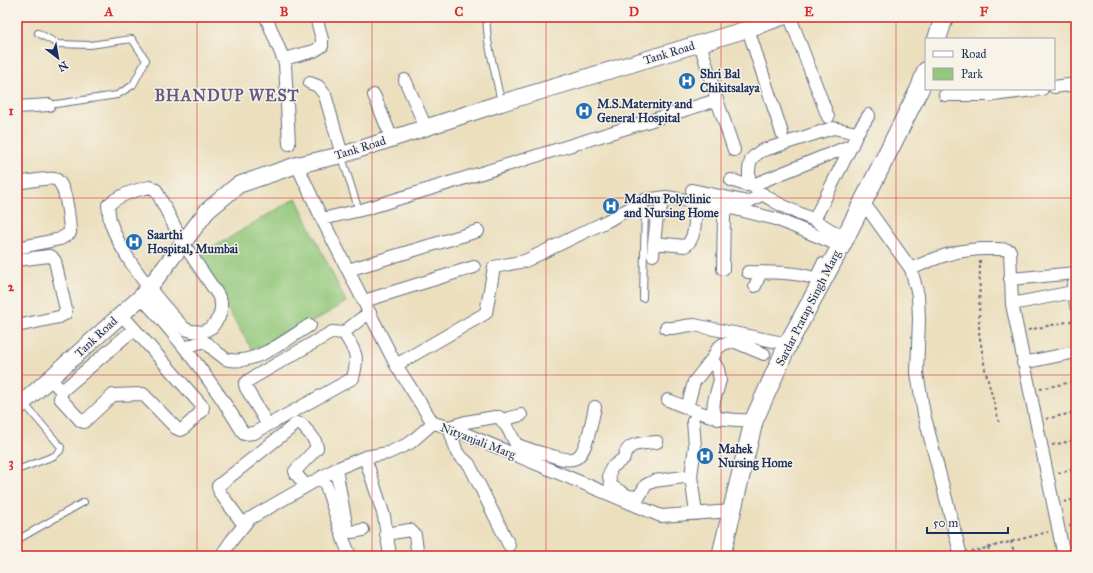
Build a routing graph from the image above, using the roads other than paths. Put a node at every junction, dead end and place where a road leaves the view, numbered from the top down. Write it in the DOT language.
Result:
graph roads {
  1 [pos="266,17"];
  2 [pos="275,17"];
  3 [pos="316,17"];
  4 [pos="496,17"];
  5 [pos="782,17"];
  6 [pos="790,17"];
  7 [pos="944,17"];
  8 [pos="486,18"];
  9 [pos="748,29"];
  10 [pos="38,33"];
  11 [pos="937,38"];
  12 [pos="700,43"];
  13 [pos="286,58"];
  14 [pos="925,74"];
  15 [pos="406,80"];
  16 [pos="310,83"];
  17 [pos="1076,84"];
  18 [pos="1055,87"];
  19 [pos="1034,90"];
  20 [pos="374,95"];
  21 [pos="945,95"];
  22 [pos="717,100"];
  23 [pos="501,103"];
  24 [pos="49,105"];
  25 [pos="17,107"];
  26 [pos="869,114"];
  27 [pos="828,117"];
  28 [pos="426,128"];
  29 [pos="782,133"];
  30 [pos="857,133"];
  31 [pos="392,139"];
  32 [pos="289,144"];
  33 [pos="852,145"];
  34 [pos="734,150"];
  35 [pos="342,155"];
  36 [pos="297,165"];
  37 [pos="731,180"];
  38 [pos="17,183"];
  39 [pos="753,185"];
  40 [pos="692,190"];
  41 [pos="763,194"];
  42 [pos="663,198"];
  43 [pos="696,202"];
  44 [pos="863,202"];
  45 [pos="645,203"];
  46 [pos="726,207"];
  47 [pos="359,211"];
  48 [pos="322,219"];
  49 [pos="814,220"];
  50 [pos="478,231"];
  51 [pos="842,242"];
  52 [pos="183,243"];
  53 [pos="654,243"];
  54 [pos="17,248"];
  55 [pos="653,255"];
  56 [pos="17,260"];
  57 [pos="821,261"];
  58 [pos="474,267"];
  59 [pos="723,269"];
  60 [pos="911,269"];
  61 [pos="348,270"];
  62 [pos="748,272"];
  63 [pos="761,272"];
  64 [pos="1075,273"];
  65 [pos="817,280"];
  66 [pos="1010,280"];
  67 [pos="755,286"];
  68 [pos="145,292"];
  69 [pos="1074,292"];
  70 [pos="643,298"];
  71 [pos="364,301"];
  72 [pos="1012,304"];
  73 [pos="1076,305"];
  74 [pos="370,313"];
  75 [pos="121,314"];
  76 [pos="310,325"];
  77 [pos="17,326"];
  78 [pos="666,328"];
  79 [pos="134,329"];
  80 [pos="348,329"];
  81 [pos="788,344"];
  82 [pos="186,348"];
  83 [pos="1076,352"];
  84 [pos="764,354"];
  85 [pos="712,359"];
  86 [pos="1023,363"];
  87 [pos="396,365"];
  88 [pos="50,379"];
  89 [pos="62,391"];
  90 [pos="668,400"];
  91 [pos="20,405"];
  92 [pos="595,407"];
  93 [pos="687,408"];
  94 [pos="521,415"];
  95 [pos="718,418"];
  96 [pos="502,420"];
  97 [pos="754,420"];
  98 [pos="693,421"];
  99 [pos="433,423"];
  100 [pos="268,425"];
  101 [pos="449,427"];
  102 [pos="657,442"];
  103 [pos="365,458"];
  104 [pos="336,468"];
  105 [pos="17,470"];
  106 [pos="323,476"];
  107 [pos="691,476"];
  108 [pos="306,486"];
  109 [pos="637,501"];
  110 [pos="84,502"];
  111 [pos="732,511"];
  112 [pos="696,514"];
  113 [pos="244,525"];
  114 [pos="363,530"];
  115 [pos="386,534"];
  116 [pos="17,540"];
  117 [pos="509,545"];
  118 [pos="1076,554"];
  119 [pos="961,555"];
  120 [pos="221,556"];
  121 [pos="350,556"];
  122 [pos="390,556"];
  123 [pos="418,556"];
  124 [pos="721,556"];
  125 [pos="1065,556"];
  1 -- 13 [label="street"];
  2 -- 13 [label="street"];
  3 -- 13 [label="street"];
  4 -- 8 [label="lane"];
  5 -- 9 [label="street, Tank Road"];
  6 -- 27 [label="street"];
  7 -- 11 [label="main road"];
  8 -- 23 [label="lane"];
  9 -- 12 [label="street, Tank Road"];
  9 -- 29 [label="street"];
  10 -- 24 [label="lane"];
  12 -- 22 [label="street"];
  12 -- 23 [label="street, Tank Road"];
  13 -- 32 [label="street"];
  14 -- 44 [label="main road, Sardar Pratap Singh Marg"];
  15 -- 28 [label="street"];
  16 -- 35 [label="street"];
  17 -- 18 [label="street"];
  19 -- 21 [label="street"];
  20 -- 31 [label="street"];
  22 -- 34 [label="street"];
  22 -- 47 [label="street"];
  23 -- 28 [label="street, Tank Road"];
  24 -- 25 [label="street"];
  26 -- 30 [label="street"];
  28 -- 31 [label="street, Tank Road"];
  30 -- 33 [label="street"];
  30 -- 39 [label="street"];
  31 -- 35 [label="street, Tank Road"];
  33 -- 39 [label="street"];
  33 -- 49 [label="street"];
  35 -- 36 [label="street, Tank Road"];
  35 -- 47 [label="lane"];
  36 -- 48 [label="street, Nityanjali Marg"];
  36 -- 52 [label="street, Tank Road"];
  37 -- 39 [label="street"];
  38 -- 54 [label="street"];
  39 -- 41 [label="street"];
  40 -- 41 [label="street"];
  41 -- 49 [label="street"];
  42 -- 43 [label="street"];
  42 -- 45 [label="street"];
  42 -- 53 [label="street"];
  43 -- 46 [label="street"];
  43 -- 53 [label="street"];
  44 -- 51 [label="main road, Sardar Pratap Singh Marg"];
  44 -- 60 [label="street"];
  45 -- 70 [label="lane"];
  45 -- 87 [label="street"];
  46 -- 51 [label="street"];
  46 -- 59 [label="street"];
  47 -- 48 [label="street"];
  48 -- 61 [label="street, Nityanjali Marg"];
  49 -- 51 [label="street"];
  50 -- 61 [label="street"];
  51 -- 65 [label="main road, Sardar Pratap Singh Marg"];
  52 -- 68 [label="street, Tank Road"];
  52 -- 68 [label="street"];
  52 -- 68 [label="street"];
  53 -- 55 [label="street"];
  56 -- 77 [label="street"];
  57 -- 65 [label="lane"];
  58 -- 71 [label="street"];
  60 -- 66 [label="street"];
  60 -- 119 [label="street"];
  61 -- 71 [label="street, Nityanjali Marg"];
  62 -- 63 [label="street"];
  63 -- 65 [label="street"];
  63 -- 67 [label="street"];
  64 -- 66 [label="street"];
  64 -- 69 [label="street"];
  65 -- 81 [label="main road, Sardar Pratap Singh Marg"];
  66 -- 72 [label="street"];
  68 -- 75 [label="street, Tank Road"];
  68 -- 82 [label="street"];
  69 -- 72 [label="street"];
  69 -- 73 [label="street"];
  71 -- 74 [label="street, Nityanjali Marg"];
  72 -- 86 [label="street"];
  74 -- 80 [label="street"];
  74 -- 87 [label="street, Nityanjali Marg"];
  75 -- 79 [label="street"];
  75 -- 88 [label="street, Tank Road"];
  76 -- 82 [label="street"];
  78 -- 81 [label="street"];
  79 -- 89 [label="street"];
  79 -- 89 [label="street"];
  81 -- 97 [label="main road, Sardar Pratap Singh Marg"];
  82 -- 100 [label="street"];
  83 -- 86 [label="street"];
  84 -- 85 [label="street"];
  85 -- 93 [label="street"];
  85 -- 95 [label="street"];
  86 -- 125 [label="street"];
  87 -- 99 [label="street, Nityanjali Marg"];
  88 -- 89 [label="street"];
  88 -- 91 [label="street, Tank Road"];
  90 -- 93 [label="street"];
  91 -- 105 [label="lane"];
  92 -- 96 [label="street"];
  93 -- 95 [label="street"];
  94 -- 96 [label="street"];
  95 -- 97 [label="street"];
  96 -- 101 [label="street"];
  97 -- 111 [label="main road, Sardar Pratap Singh Marg"];
  98 -- 107 [label="street"];
  99 -- 101 [label="street, Nityanjali Marg"];
  99 -- 103 [label="street"];
  100 -- 100 [label="street"];
  101 -- 109 [label="street, Nityanjali Marg"];
  101 -- 117 [label="street"];
  102 -- 109 [label="street"];
  103 -- 104 [label="street"];
  103 -- 115 [label="street"];
  104 -- 106 [label="street"];
  104 -- 114 [label="street"];
  106 -- 108 [label="street"];
  106 -- 121 [label="street"];
  107 -- 109 [label="street"];
  107 -- 112 [label="street"];
  108 -- 113 [label="street"];
  108 -- 113 [label="street"];
  109 -- 112 [label="street, Nityanjali Marg"];
  110 -- 116 [label="lane"];
  111 -- 112 [label="street, Nityanjali Marg"];
  111 -- 124 [label="main road, Sardar Pratap Singh Marg"];
  113 -- 120 [label="street"];
  115 -- 122 [label="street"];
  115 -- 123 [label="street"];
  118 -- 125 [label="street"];
}
